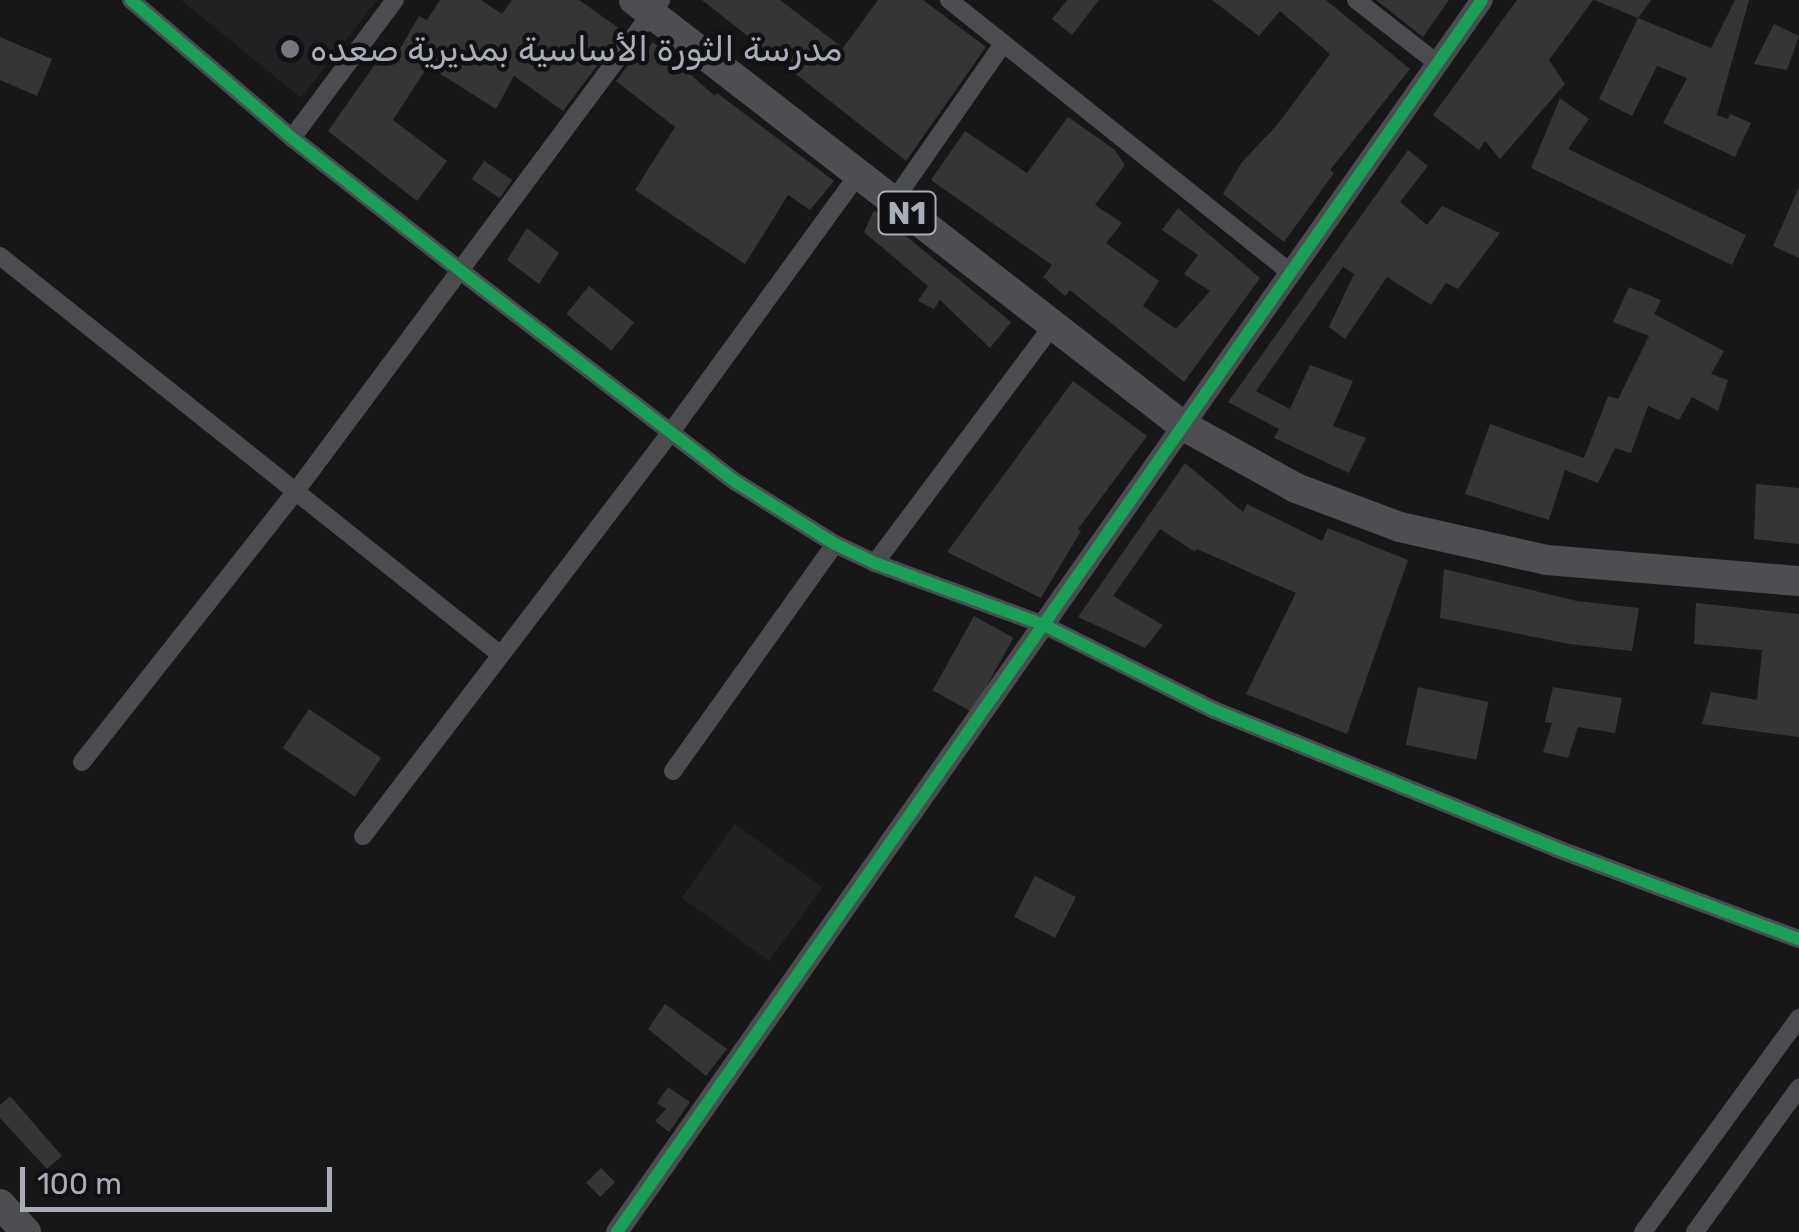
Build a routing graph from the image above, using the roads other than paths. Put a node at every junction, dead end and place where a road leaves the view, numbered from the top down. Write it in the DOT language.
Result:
graph roads {
  1 [pos="130,0"];
  2 [pos="395,0"];
  3 [pos="948,0"];
  4 [pos="1356,0"];
  5 [pos="1482,0"];
  6 [pos="648,4"];
  7 [pos="1003,44"];
  8 [pos="1437,63"];
  9 [pos="292,138"];
  10 [pos="858,174"];
  11 [pos="893,202"];
  12 [pos="0,256"];
  13 [pos="1289,271"];
  14 [pos="462,272"];
  15 [pos="1052,326"];
  16 [pos="1182,425"];
  17 [pos="672,432"];
  18 [pos="296,492"];
  19 [pos="835,544"];
  20 [pos="875,563"];
  21 [pos="1799,581"];
  22 [pos="1044,624"];
  23 [pos="501,655"];
  24 [pos="82,762"];
  25 [pos="673,771"];
  26 [pos="363,836"];
  27 [pos="1799,939"];
  28 [pos="1799,1018"];
  29 [pos="1799,1088"];
  30 [pos="617,1232"];
  31 [pos="1642,1232"];
  32 [pos="1695,1232"];
  1 -- 9 [label="street"];
  2 -- 9 [label="street"];
  3 -- 7 [label="street"];
  4 -- 8 [label="street"];
  5 -- 8 [label="street"];
  6 -- 10 [label="highway, N1"];
  6 -- 14 [label="street"];
  7 -- 11 [label="street"];
  7 -- 13 [label="street"];
  8 -- 13 [label="street"];
  9 -- 14 [label="street"];
  10 -- 11 [label="highway, N1"];
  10 -- 17 [label="street"];
  11 -- 15 [label="highway, N1"];
  12 -- 18 [label="street"];
  13 -- 16 [label="street"];
  14 -- 17 [label="street"];
  14 -- 18 [label="street"];
  15 -- 16 [label="highway, N1"];
  15 -- 20 [label="street"];
  16 -- 21 [label="highway, N1"];
  16 -- 22 [label="street"];
  17 -- 19 [label="street"];
  17 -- 23 [label="street"];
  18 -- 23 [label="street"];
  18 -- 24 [label="street"];
  19 -- 20 [label="street"];
  19 -- 25 [label="street"];
  20 -- 22 [label="street"];
  22 -- 27 [label="street"];
  22 -- 30 [label="street"];
  23 -- 26 [label="street"];
  28 -- 31 [label="street"];
  29 -- 32 [label="street"];
}
